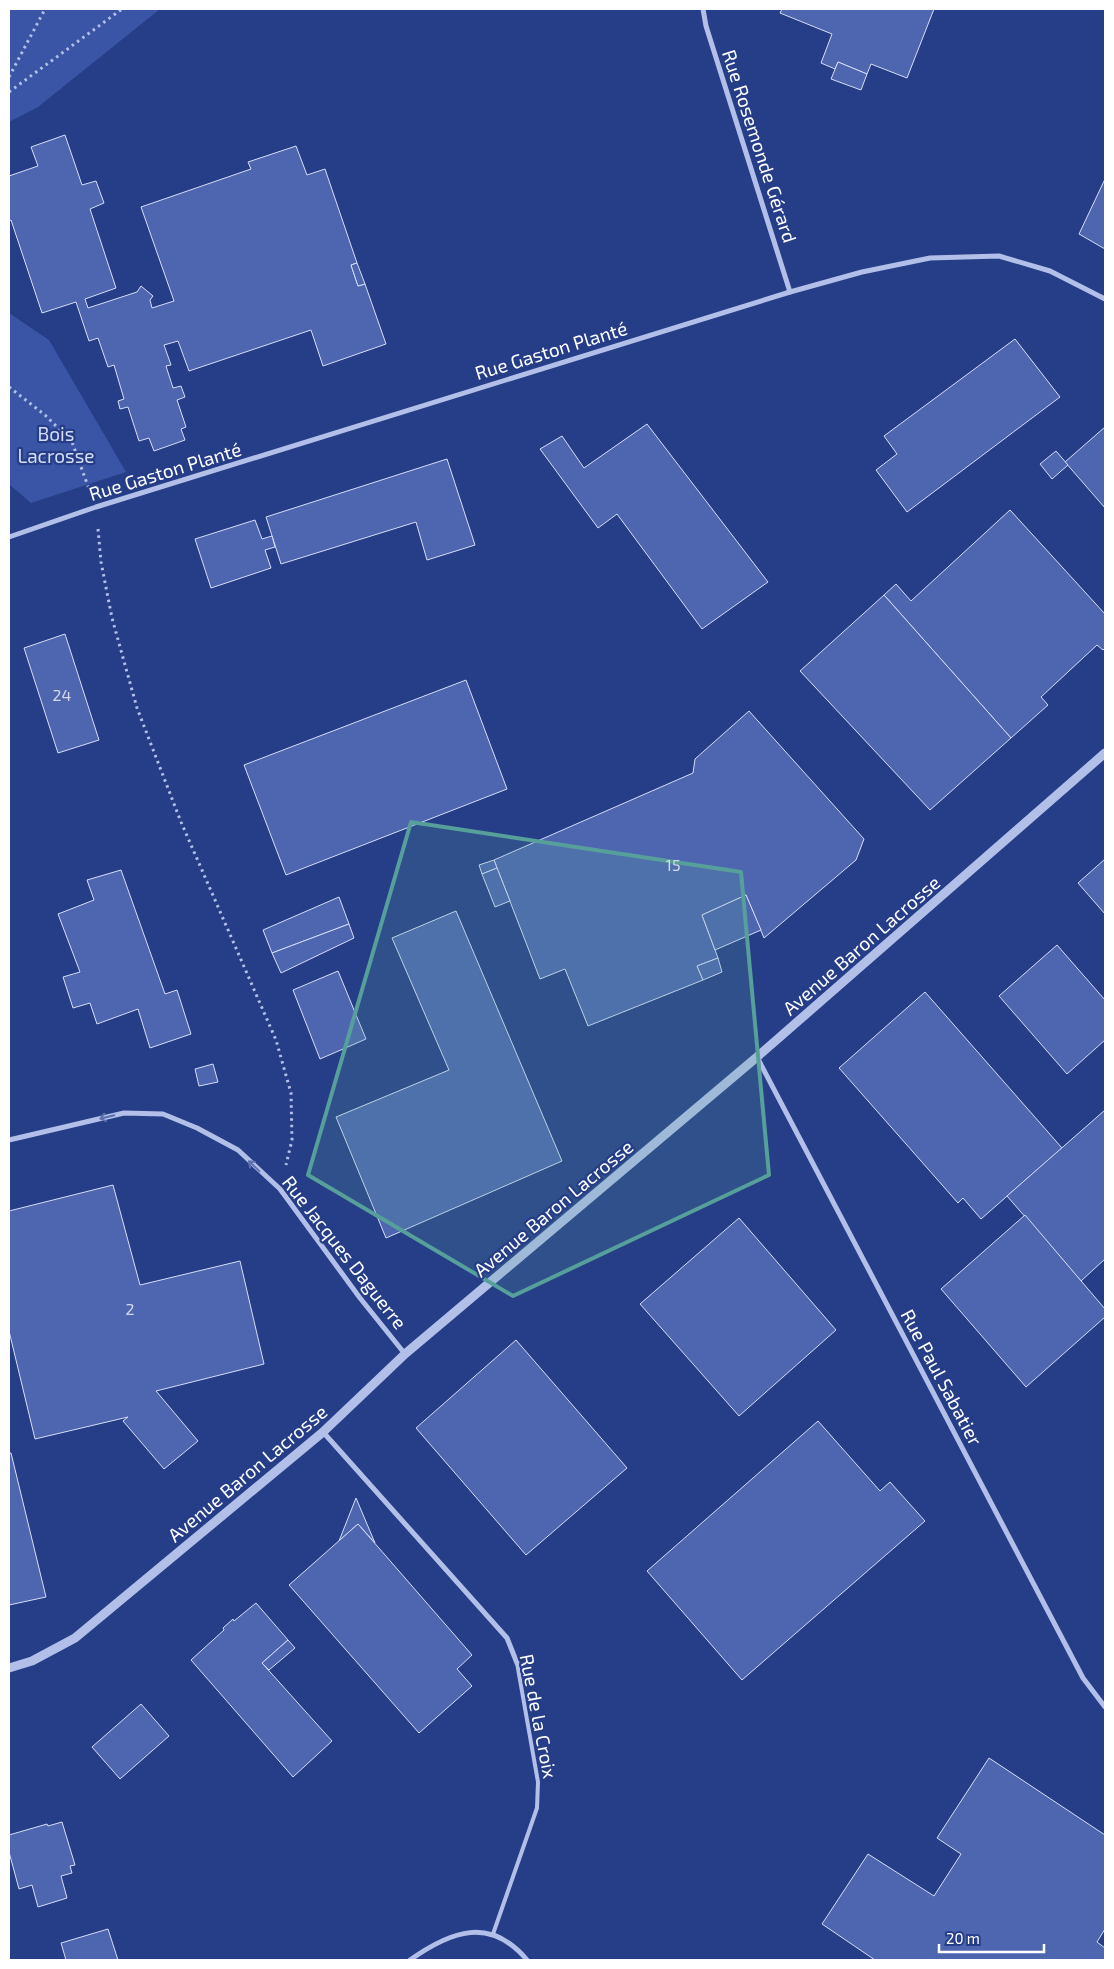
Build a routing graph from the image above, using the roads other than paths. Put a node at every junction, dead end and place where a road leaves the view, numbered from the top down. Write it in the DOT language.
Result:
graph roads {
  1 [pos="703,9"];
  2 [pos="790,292"];
  3 [pos="1105,299"];
  4 [pos="9,537"];
  5 [pos="1105,753"];
  6 [pos="757,1057"];
  7 [pos="9,1140"];
  8 [pos="405,1354"];
  9 [pos="323,1432"];
  10 [pos="517,1663"];
  11 [pos="9,1668"];
  12 [pos="1105,1707"];
  13 [pos="493,1934"];
  14 [pos="410,1960"];
  15 [pos="527,1960"];
  1 -- 2 [label="street, Rue Rosemonde Gérard"];
  2 -- 3 [label="street, Rue Gaston Planté"];
  2 -- 4 [label="street, Rue Gaston Planté"];
  5 -- 6 [label="street, Avenue Baron Lacrosse"];
  6 -- 8 [label="street, Avenue Baron Lacrosse"];
  6 -- 12 [label="street, Rue Paul Sabatier"];
  8 -- 7 [label="street, Rue Jacques Daguerre, one-way"];
  8 -- 9 [label="street, Avenue Baron Lacrosse"];
  9 -- 10 [label="street, Rue de la Croix"];
  9 -- 11 [label="street, Avenue Baron Lacrosse"];
  10 -- 13 [label="lane, Rue de la Croix"];
  13 -- 14 [label="street"];
  13 -- 15 [label="street"];
}
